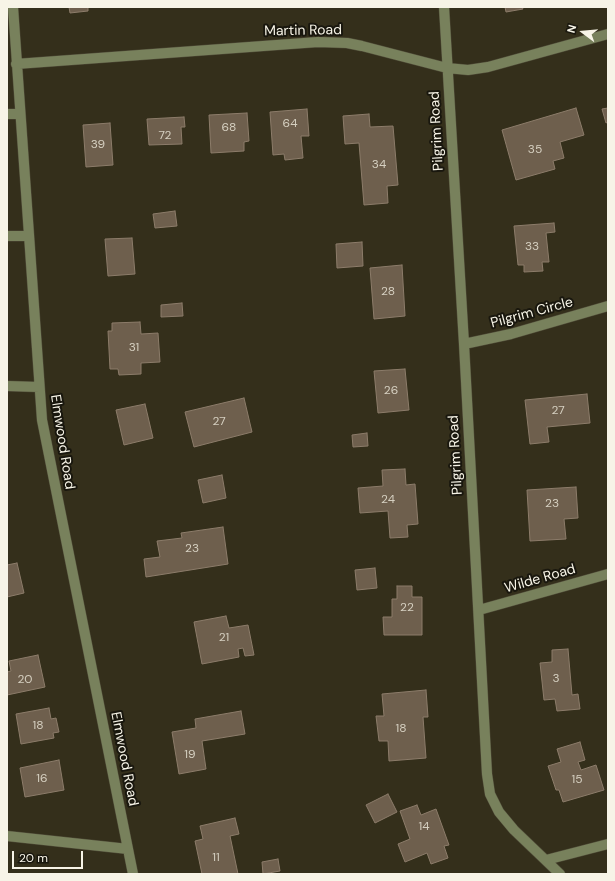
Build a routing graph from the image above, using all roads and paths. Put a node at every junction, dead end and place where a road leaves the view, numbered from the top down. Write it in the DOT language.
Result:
graph roads {
  1 [pos="12,7"];
  2 [pos="444,7"];
  3 [pos="608,34"];
  4 [pos="16,64"];
  5 [pos="447,68"];
  6 [pos="7,114"];
  7 [pos="20,114"];
  8 [pos="7,236"];
  9 [pos="28,236"];
  10 [pos="608,306"];
  11 [pos="464,344"];
  12 [pos="7,386"];
  13 [pos="39,387"];
  14 [pos="608,574"];
  15 [pos="479,610"];
  16 [pos="7,836"];
  17 [pos="608,844"];
  18 [pos="128,849"];
  19 [pos="546,860"];
  20 [pos="133,874"];
  21 [pos="560,874"];
  1 -- 4 [label="street, Elmwood Road"];
  2 -- 5 [label="street, Pilgrim Road"];
  3 -- 5 [label="street, Martin Road"];
  4 -- 5 [label="street, Martin Road"];
  4 -- 7 [label="street, Elmwood Road"];
  5 -- 11 [label="street, Pilgrim Road"];
  6 -- 7 [label="street"];
  7 -- 9 [label="street, Elmwood Road"];
  8 -- 9 [label="street"];
  9 -- 13 [label="street, Elmwood Road"];
  10 -- 11 [label="street, Pilgrim Circle"];
  11 -- 15 [label="street, Pilgrim Road"];
  12 -- 13 [label="street"];
  13 -- 18 [label="street, Elmwood Road"];
  14 -- 15 [label="street, Wilde Road"];
  15 -- 19 [label="street, Pilgrim Road"];
  16 -- 18 [label="street"];
  17 -- 19 [label="street"];
  18 -- 20 [label="street, Elmwood Road"];
  19 -- 21 [label="street, Pilgrim Road"];
}
